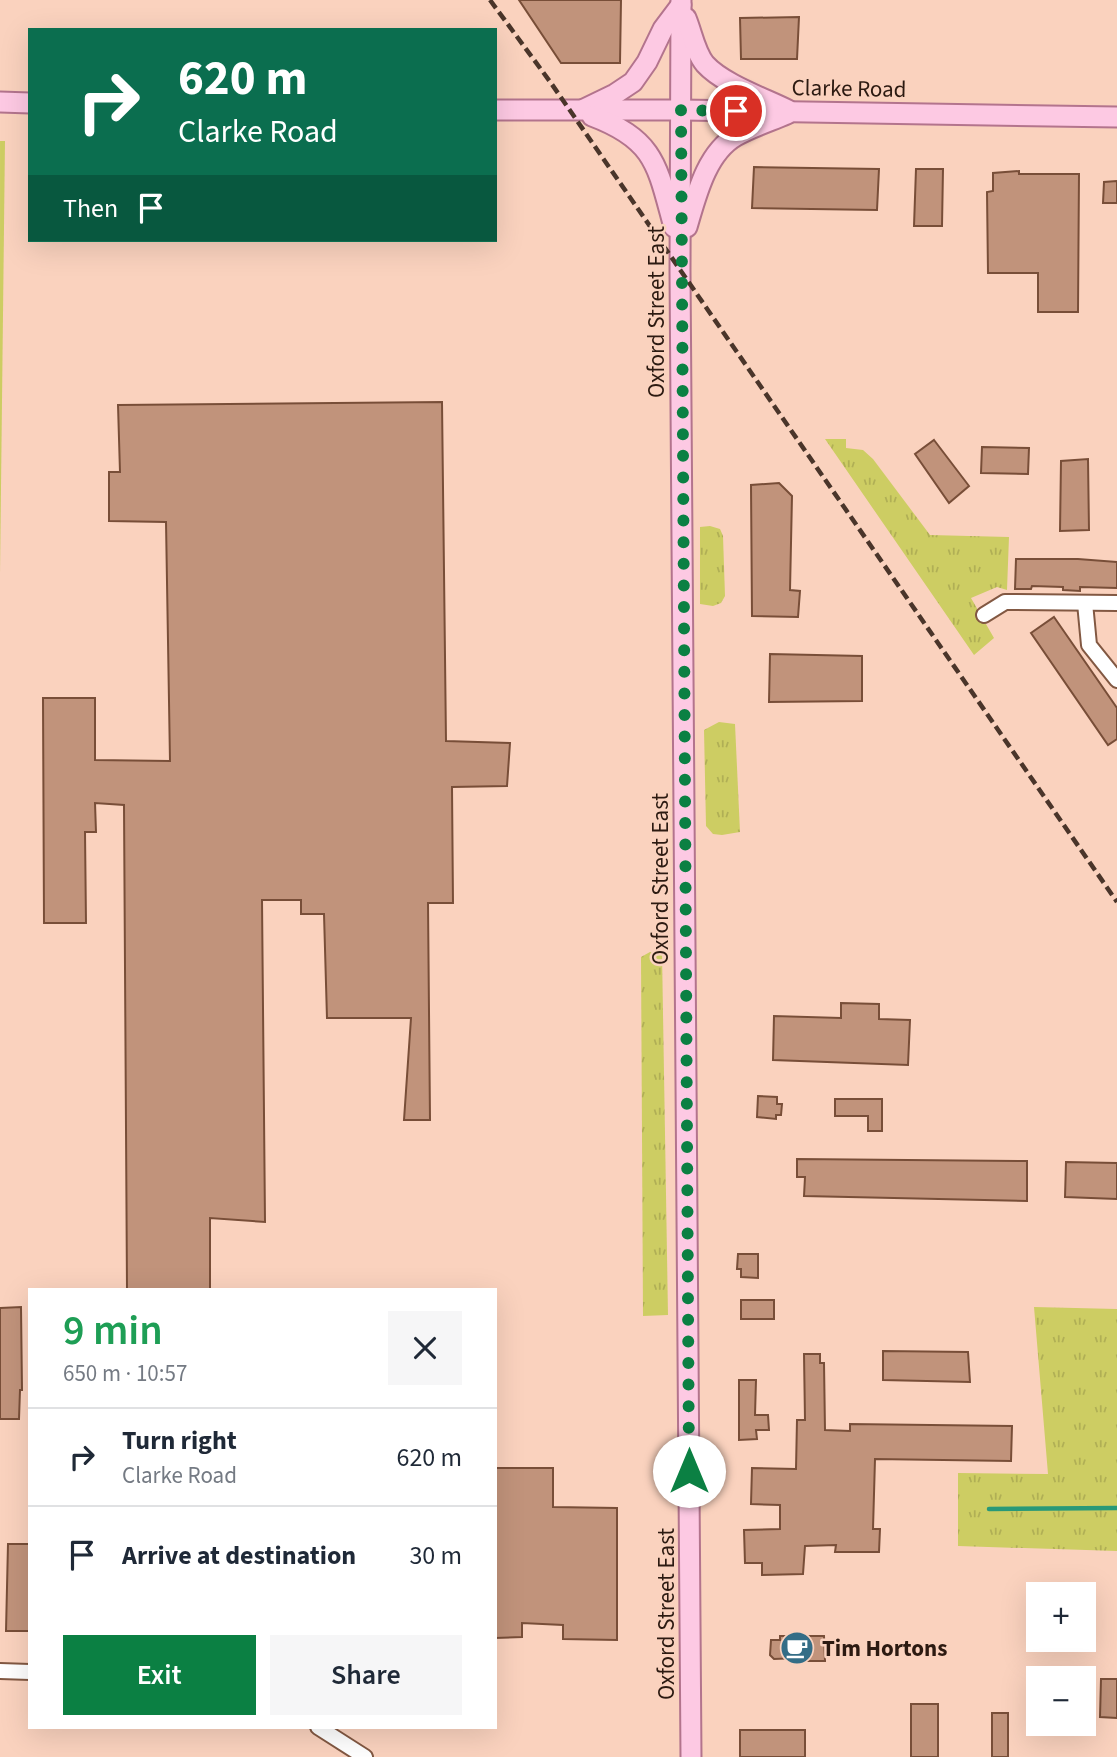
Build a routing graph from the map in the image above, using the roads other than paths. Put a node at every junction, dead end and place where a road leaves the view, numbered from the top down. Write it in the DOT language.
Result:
graph roads {
  1 [pos="681,3"];
  2 [pos="0,102"];
  3 [pos="28,103"];
  4 [pos="497,110"];
  5 [pos="681,110"];
  6 [pos="580,111"];
  7 [pos="792,112"];
  8 [pos="1117,117"];
  9 [pos="680,248"];
  10 [pos="1085,603"];
  11 [pos="1117,603"];
  12 [pos="984,615"];
  13 [pos="1117,680"];
  14 [pos="0,1671"];
  15 [pos="28,1672"];
  16 [pos="321,1729"];
  17 [pos="365,1757"];
  18 [pos="691,1757"];
  1 -- 5 [label="main road, Oxford Street East"];
  1 -- 6 [label="main road"];
  1 -- 7 [label="main road"];
  2 -- 3 [label="main road"];
  4 -- 6 [label="main road, Clarke Road"];
  5 -- 6 [label="main road, Clarke Road"];
  5 -- 7 [label="main road, Clarke Road"];
  5 -- 9 [label="main road, Oxford Street East"];
  6 -- 9 [label="main road"];
  7 -- 8 [label="main road, Clarke Road"];
  7 -- 9 [label="main road"];
  9 -- 18 [label="main road, Oxford Street East"];
  10 -- 11 [label="street"];
  10 -- 12 [label="street"];
  10 -- 13 [label="street"];
  14 -- 15 [label="street"];
  16 -- 17 [label="street"];
}
